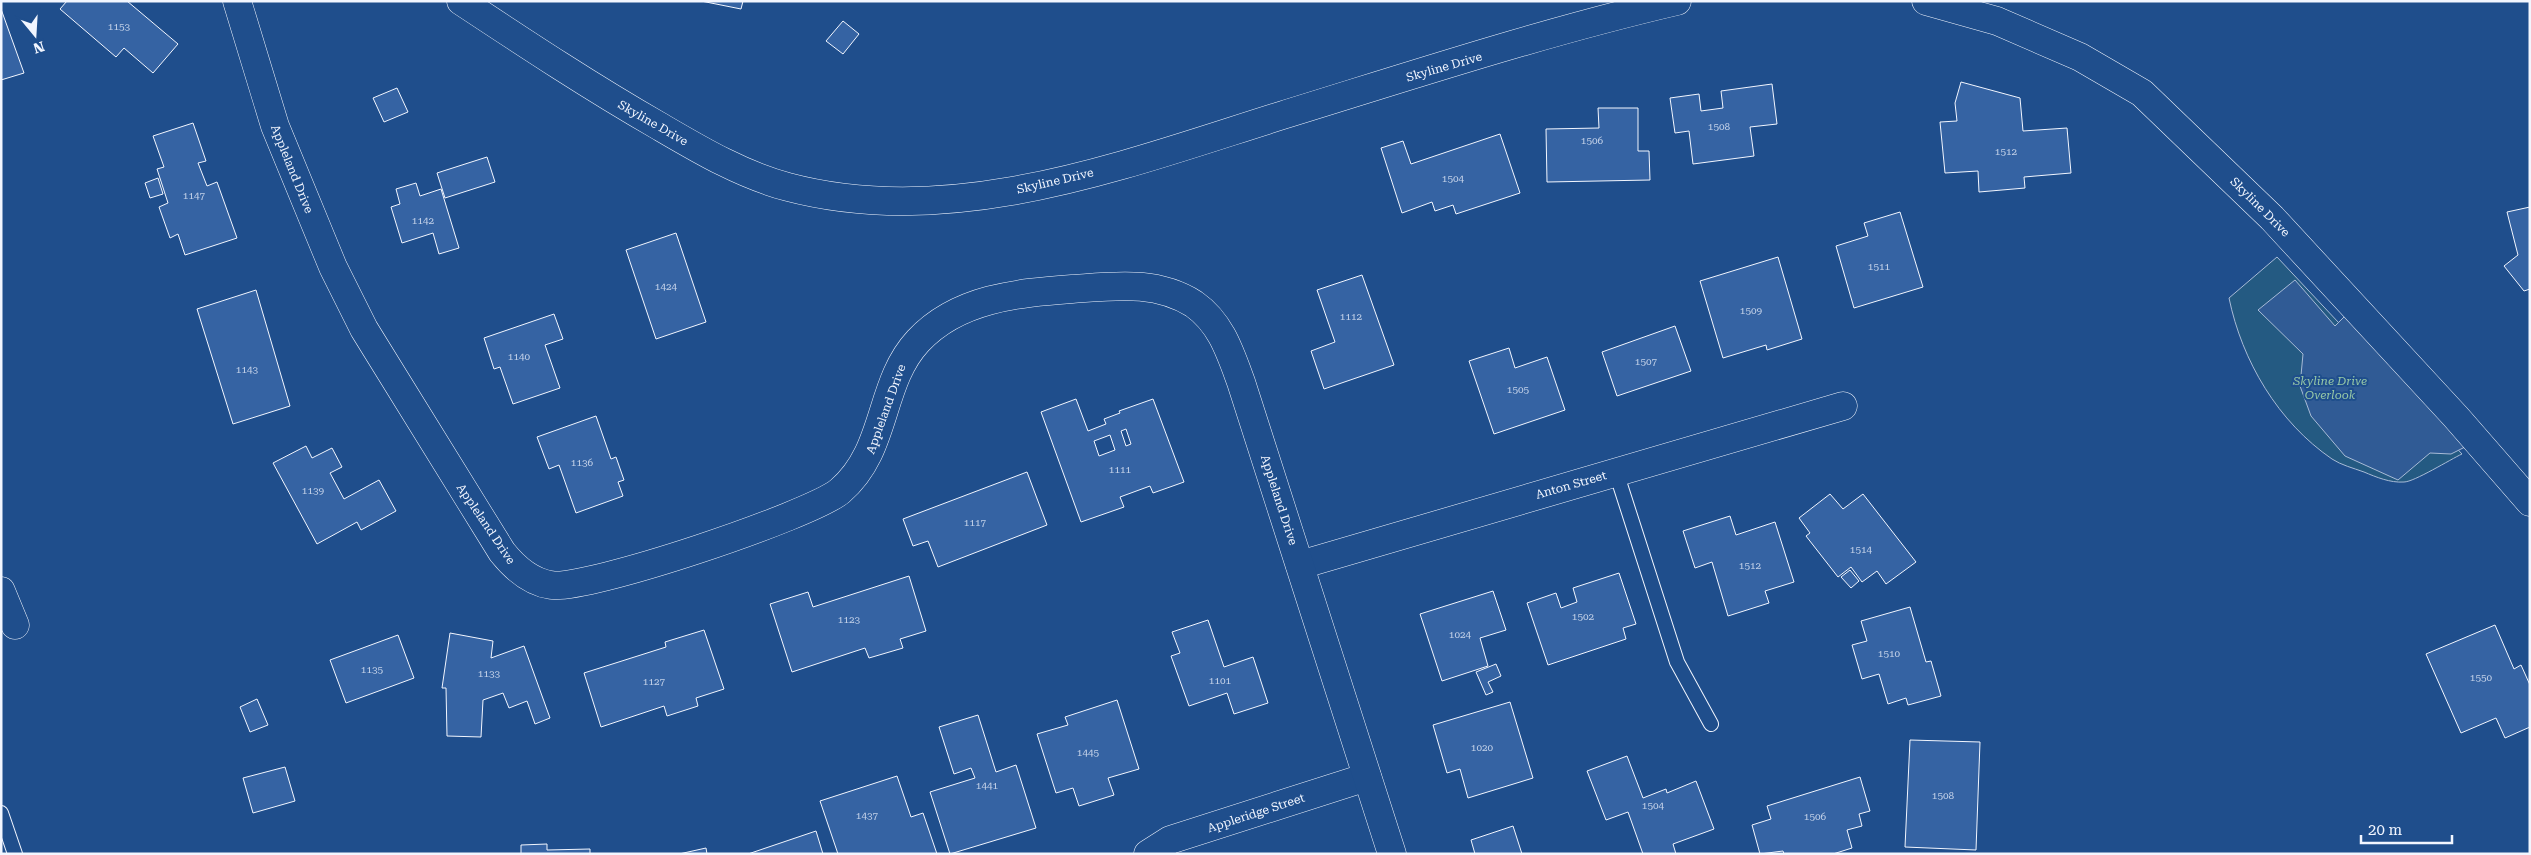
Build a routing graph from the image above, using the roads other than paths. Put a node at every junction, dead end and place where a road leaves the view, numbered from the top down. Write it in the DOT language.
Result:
graph roads {
  1 [pos="237,1"];
  2 [pos="460,1"];
  3 [pos="1677,1"];
  4 [pos="1926,1"];
  5 [pos="1843,406"];
  6 [pos="1616,472"];
  7 [pos="2530,502"];
  8 [pos="1300,564"];
  9 [pos="1,591"];
  10 [pos="15,625"];
  11 [pos="1711,724"];
  12 [pos="1367,777"];
  13 [pos="2,819"];
  14 [pos="15,854"];
  15 [pos="1148,854"];
  16 [pos="1392,854"];
  1 -- 8 [label="street, Appleland Drive"];
  2 -- 3 [label="street, Skyline Drive"];
  4 -- 7 [label="street, Skyline Drive"];
  5 -- 6 [label="street, Anton Street"];
  6 -- 8 [label="street, Anton Street"];
  6 -- 11 [label="lane"];
  8 -- 12 [label="street, Appleland Drive"];
  9 -- 10 [label="street"];
  12 -- 15 [label="street, Appleridge Street"];
  12 -- 16 [label="street, Appleland Drive"];
  13 -- 14 [label="lane"];
}
